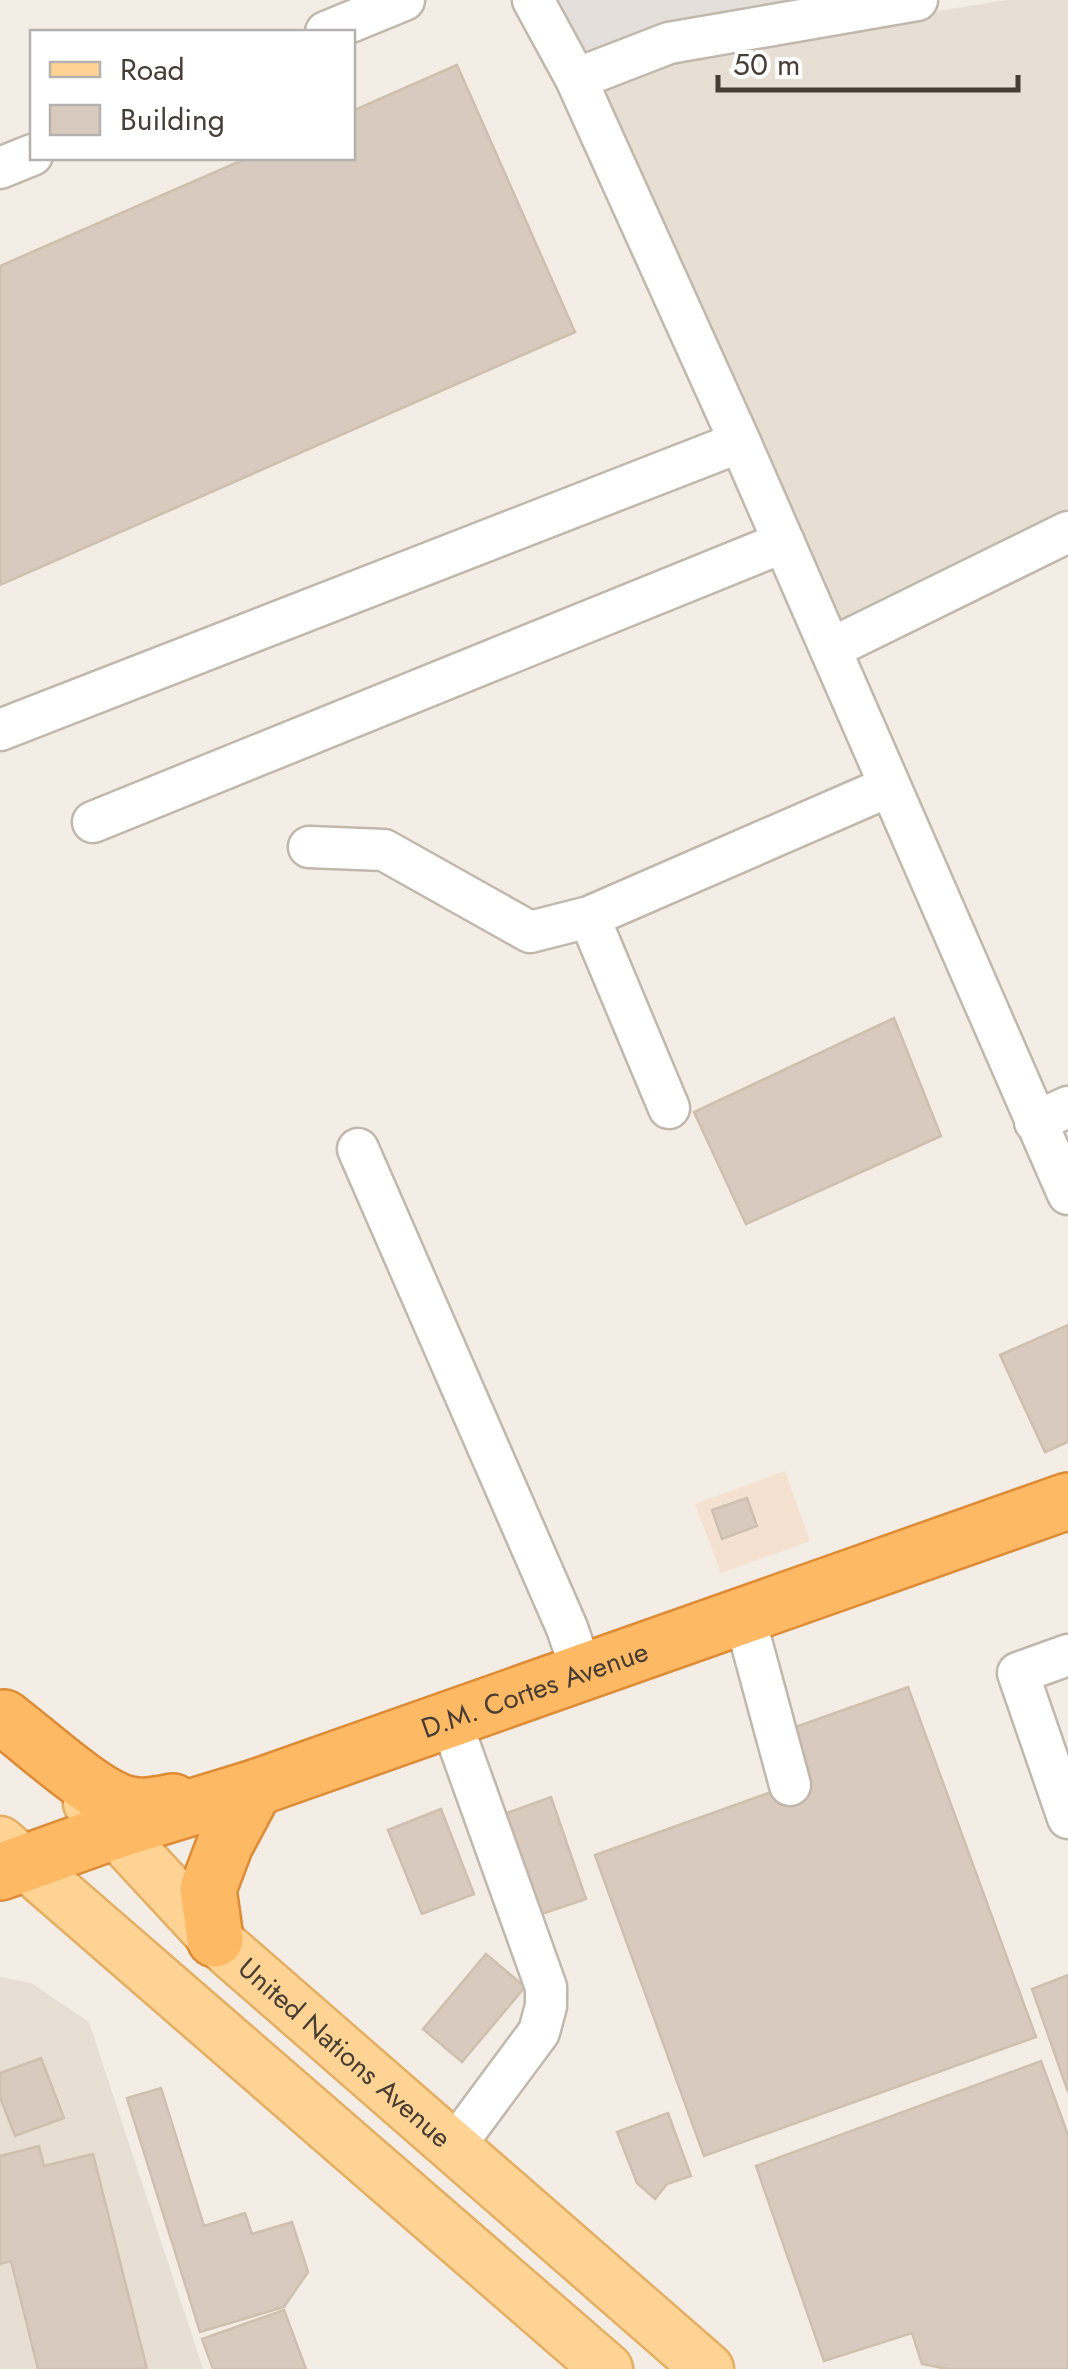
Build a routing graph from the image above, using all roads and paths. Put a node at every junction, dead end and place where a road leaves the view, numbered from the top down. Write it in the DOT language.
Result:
graph roads {
  1 [pos="404,0"];
  2 [pos="533,0"];
  3 [pos="917,0"];
  4 [pos="331,30"];
  5 [pos="576,79"];
  6 [pos="30,155"];
  7 [pos="0,168"];
  8 [pos="740,442"];
  9 [pos="1068,532"];
  10 [pos="784,542"];
  11 [pos="832,648"];
  12 [pos="0,730"];
  13 [pos="890,786"];
  14 [pos="93,822"];
  15 [pos="309,847"];
  16 [pos="589,917"];
  17 [pos="669,1108"];
  18 [pos="1052,1114"];
  19 [pos="358,1149"];
  20 [pos="1068,1194"];
  21 [pos="1068,1501"];
  22 [pos="744,1615"];
  23 [pos="1068,1654"];
  24 [pos="582,1672"];
  25 [pos="2,1716"];
  26 [pos="450,1719"];
  27 [pos="790,1785"];
  28 [pos="255,1788"];
  29 [pos="1068,1818"];
  30 [pos="114,1831"];
  31 [pos="8,1859"];
  32 [pos="214,1939"];
  33 [pos="453,2148"];
  34 [pos="607,2369"];
  35 [pos="708,2369"];
  1 -- 4 [label="street"];
  2 -- 5 [label="street"];
  3 -- 5 [label="street"];
  5 -- 8 [label="street"];
  6 -- 7 [label="street"];
  8 -- 10 [label="street"];
  8 -- 12 [label="street"];
  9 -- 11 [label="street"];
  10 -- 11 [label="street"];
  10 -- 14 [label="street"];
  11 -- 13 [label="street"];
  13 -- 16 [label="street"];
  13 -- 18 [label="street"];
  15 -- 16 [label="street"];
  16 -- 17 [label="street"];
  18 -- 20 [label="street"];
  19 -- 24 [label="street"];
  21 -- 22 [label="highway, D.M. Cortes Avenue"];
  22 -- 24 [label="highway, D.M. Cortes Avenue"];
  22 -- 27 [label="street"];
  23 -- 29 [label="street"];
  24 -- 26 [label="highway, D.M. Cortes Avenue"];
  25 -- 28 [label="highway"];
  25 -- 30 [label="main road, United Nations Avenue"];
  26 -- 28 [label="highway, D.M. Cortes Avenue"];
  26 -- 33 [label="street"];
  28 -- 30 [label="highway, D.M. Cortes Avenue"];
  28 -- 32 [label="highway"];
  30 -- 31 [label="highway, D.M. Cortes Avenue"];
  30 -- 32 [label="main road, United Nations Avenue"];
  31 -- 34 [label="main road"];
  32 -- 33 [label="main road, United Nations Avenue"];
  33 -- 35 [label="main road, United Nations Avenue"];
}
